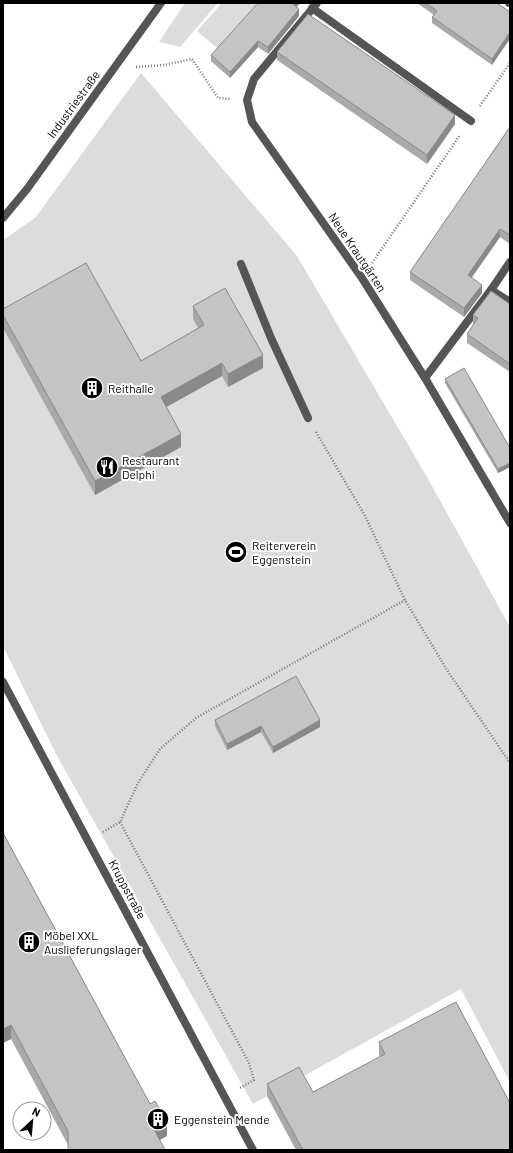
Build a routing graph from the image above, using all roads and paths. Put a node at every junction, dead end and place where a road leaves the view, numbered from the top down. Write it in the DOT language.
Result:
graph roads {
  1 [pos="161,3"];
  2 [pos="314,5"];
  3 [pos="510,63"];
  4 [pos="114,69"];
  5 [pos="247,100"];
  6 [pos="470,121"];
  7 [pos="3,218"];
  8 [pos="510,262"];
  9 [pos="240,264"];
  10 [pos="362,278"];
  11 [pos="491,290"];
  12 [pos="510,302"];
  13 [pos="425,378"];
  14 [pos="308,418"];
  15 [pos="510,523"];
  16 [pos="406,600"];
  17 [pos="3,682"];
  18 [pos="510,763"];
  19 [pos="120,822"];
  20 [pos="88,842"];
  21 [pos="225,1097"];
  22 [pos="253,1150"];
  1 -- 4 [label="street, Industriestraße"];
  2 -- 5 [label="street"];
  2 -- 6 [label="street"];
  3 -- 6 [label="path"];
  4 -- 5 [label="path"];
  4 -- 7 [label="street, Industriestraße"];
  5 -- 10 [label="street, Neue Krautgärten"];
  6 -- 10 [label="path"];
  8 -- 11 [label="street"];
  9 -- 14 [label="street"];
  10 -- 13 [label="street, Neue Krautgärten"];
  11 -- 12 [label="street"];
  11 -- 13 [label="street"];
  13 -- 15 [label="street, Neue Krautgärten"];
  14 -- 16 [label="path"];
  16 -- 18 [label="path"];
  16 -- 19 [label="path"];
  17 -- 20 [label="street, Kruppstraße"];
  19 -- 20 [label="path"];
  19 -- 21 [label="path"];
  20 -- 21 [label="street, Kruppstraße"];
  21 -- 22 [label="street, Kruppstraße"];
}
